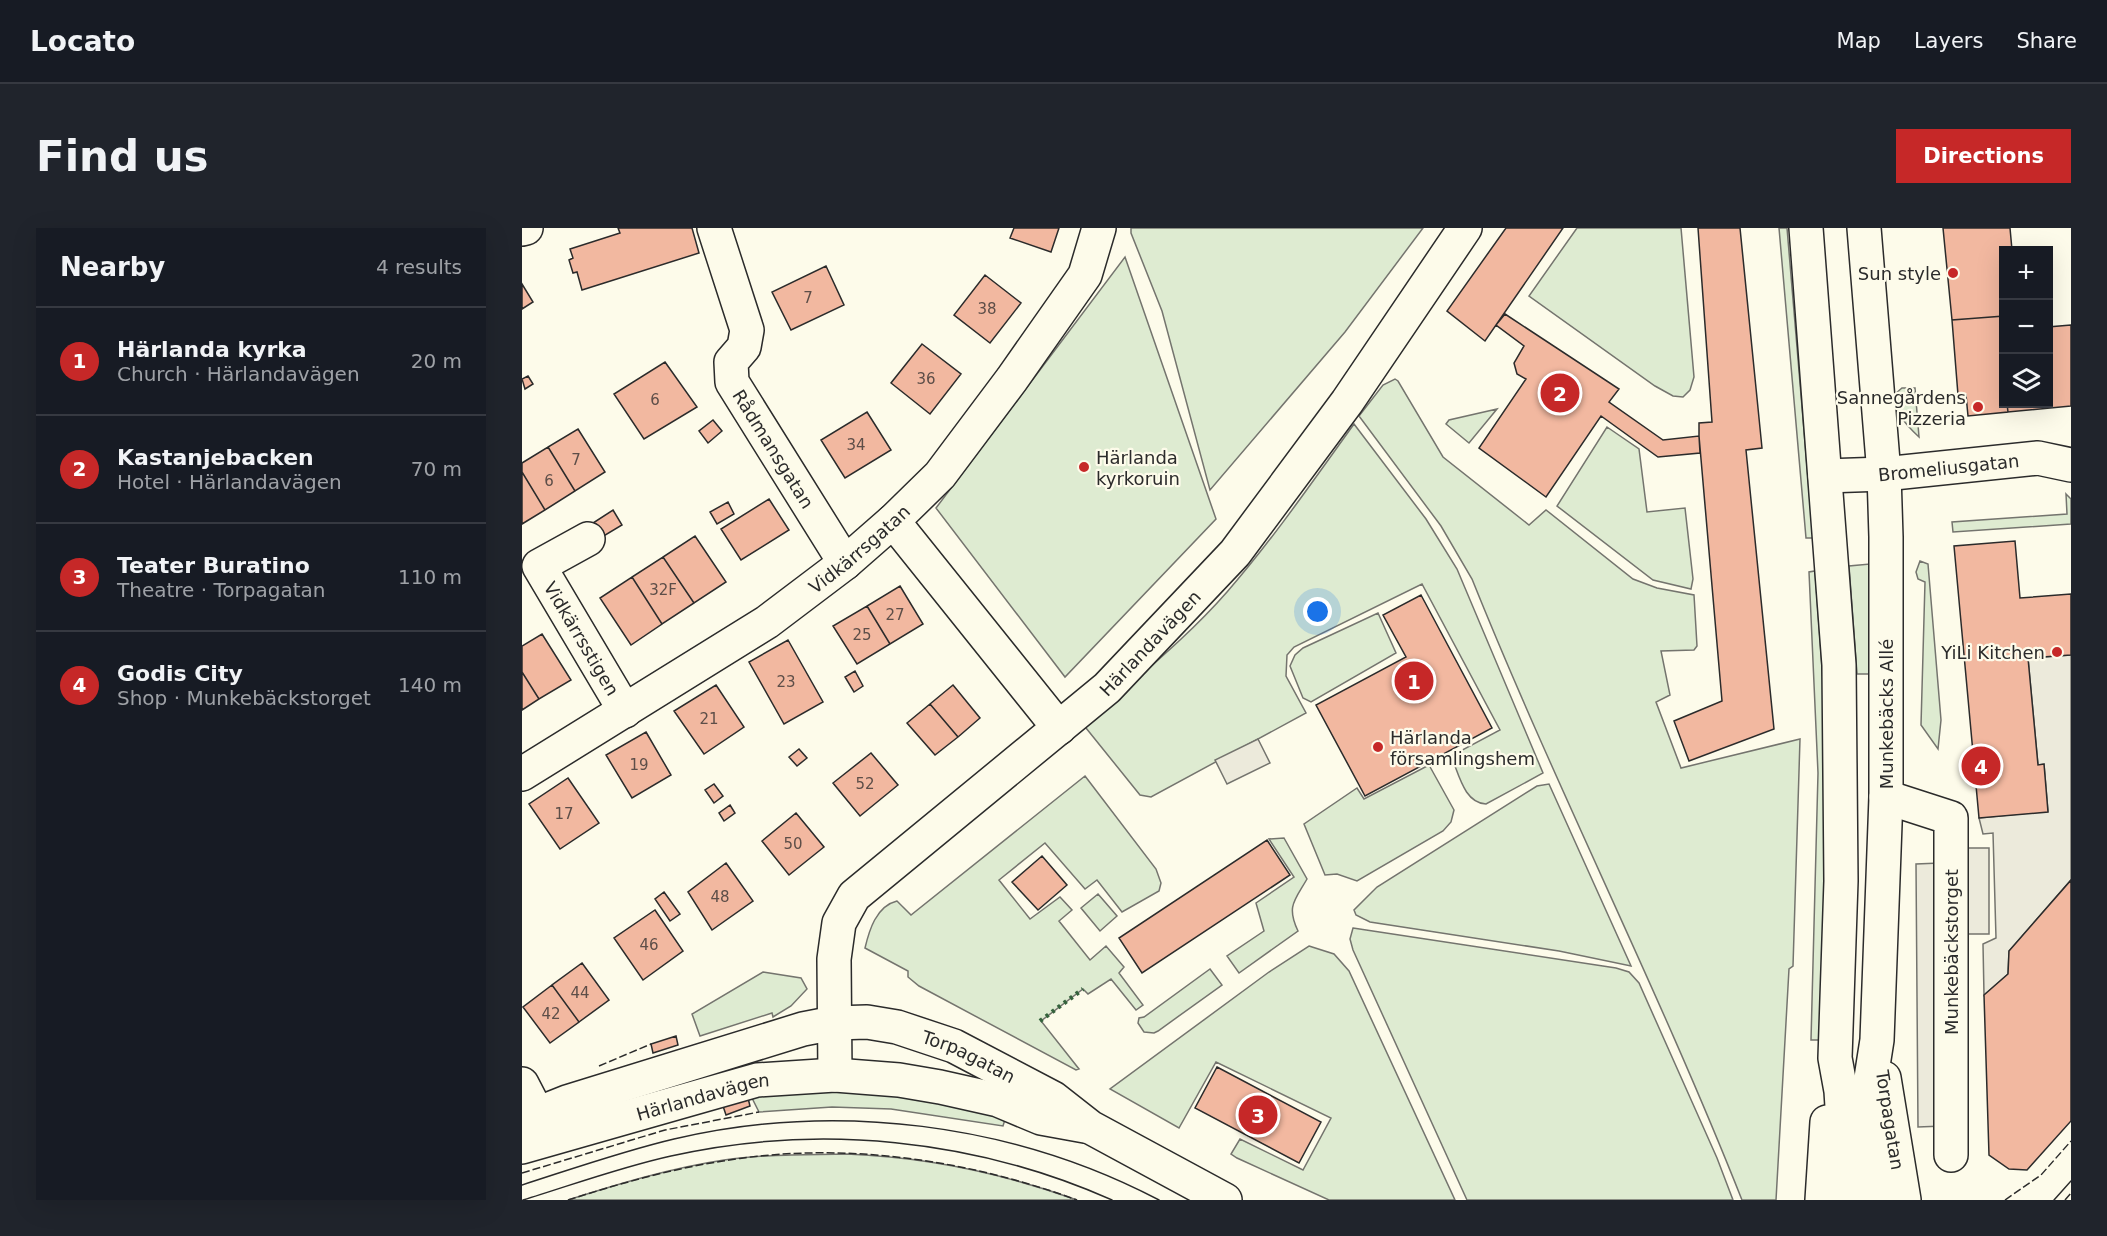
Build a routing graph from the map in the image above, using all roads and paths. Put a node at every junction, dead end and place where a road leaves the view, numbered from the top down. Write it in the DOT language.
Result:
graph roads {
  1 [pos="714,228"];
  2 [pos="1099,228"];
  3 [pos="1464,228"];
  4 [pos="1806,228"];
  5 [pos="1864,228"];
  6 [pos="2071,465"];
  7 [pos="1884,474"];
  8 [pos="1825,476"];
  9 [pos="893,521"];
  10 [pos="588,539"];
  11 [pos="845,562"];
  12 [pos="531,570"];
  13 [pos="625,711"];
  14 [pos="1059,729"];
  15 [pos="522,774"];
  16 [pos="1886,798"];
  17 [pos="834,1023"];
  18 [pos="1877,1040"];
  19 [pos="1835,1058"];
  20 [pos="835,1075"];
  21 [pos="522,1084"];
  22 [pos="530,1116"];
  23 [pos="1090,1127"];
  24 [pos="522,1147"];
  25 [pos="1951,1155"];
  26 [pos="1225,1200"];
  27 [pos="1822,1200"];
  28 [pos="1848,1200"];
  29 [pos="1875,1200"];
  30 [pos="1904,1200"];
  1 -- 11 [label="street, Rådmansgatan"];
  2 -- 9 [label="street, Vidkärrsgatan"];
  3 -- 14 [label="street, Härlandavägen"];
  4 -- 8 [label="street"];
  5 -- 7 [label="street, Munkebäcks Allé"];
  6 -- 7 [label="street, Bromeliusgatan"];
  7 -- 8 [label="street, Bromeliusgatan"];
  7 -- 16 [label="street, Munkebäcks Allé"];
  8 -- 19 [label="street"];
  9 -- 11 [label="street, Vidkärrsgatan"];
  9 -- 14 [label="street"];
  10 -- 12 [label="street, Vidkärrsstigen"];
  11 -- 13 [label="street, Vidkärrsgatan"];
  12 -- 13 [label="street, Vidkärrsstigen"];
  13 -- 15 [label="street, Vidkärrsgatan"];
  14 -- 17 [label="street, Härlandavägen"];
  16 -- 18 [label="street, Munkebäcks Allé"];
  16 -- 25 [label="street, Munkebäckstorget"];
  17 -- 20 [label="street, Härlandavägen"];
  17 -- 22 [label="street, Härlandavägen"];
  17 -- 23 [label="street, Torpagatan"];
  18 -- 29 [label="street, Munkebäcks Allé"];
  18 -- 30 [label="street, Torpagatan"];
  19 -- 27 [label="street"];
  19 -- 28 [label="street"];
  20 -- 23 [label="street, Torpagatan"];
  20 -- 24 [label="street, Härlandavägen"];
  21 -- 22 [label="street"];
  23 -- 26 [label="street, Torpagatan"];
}
